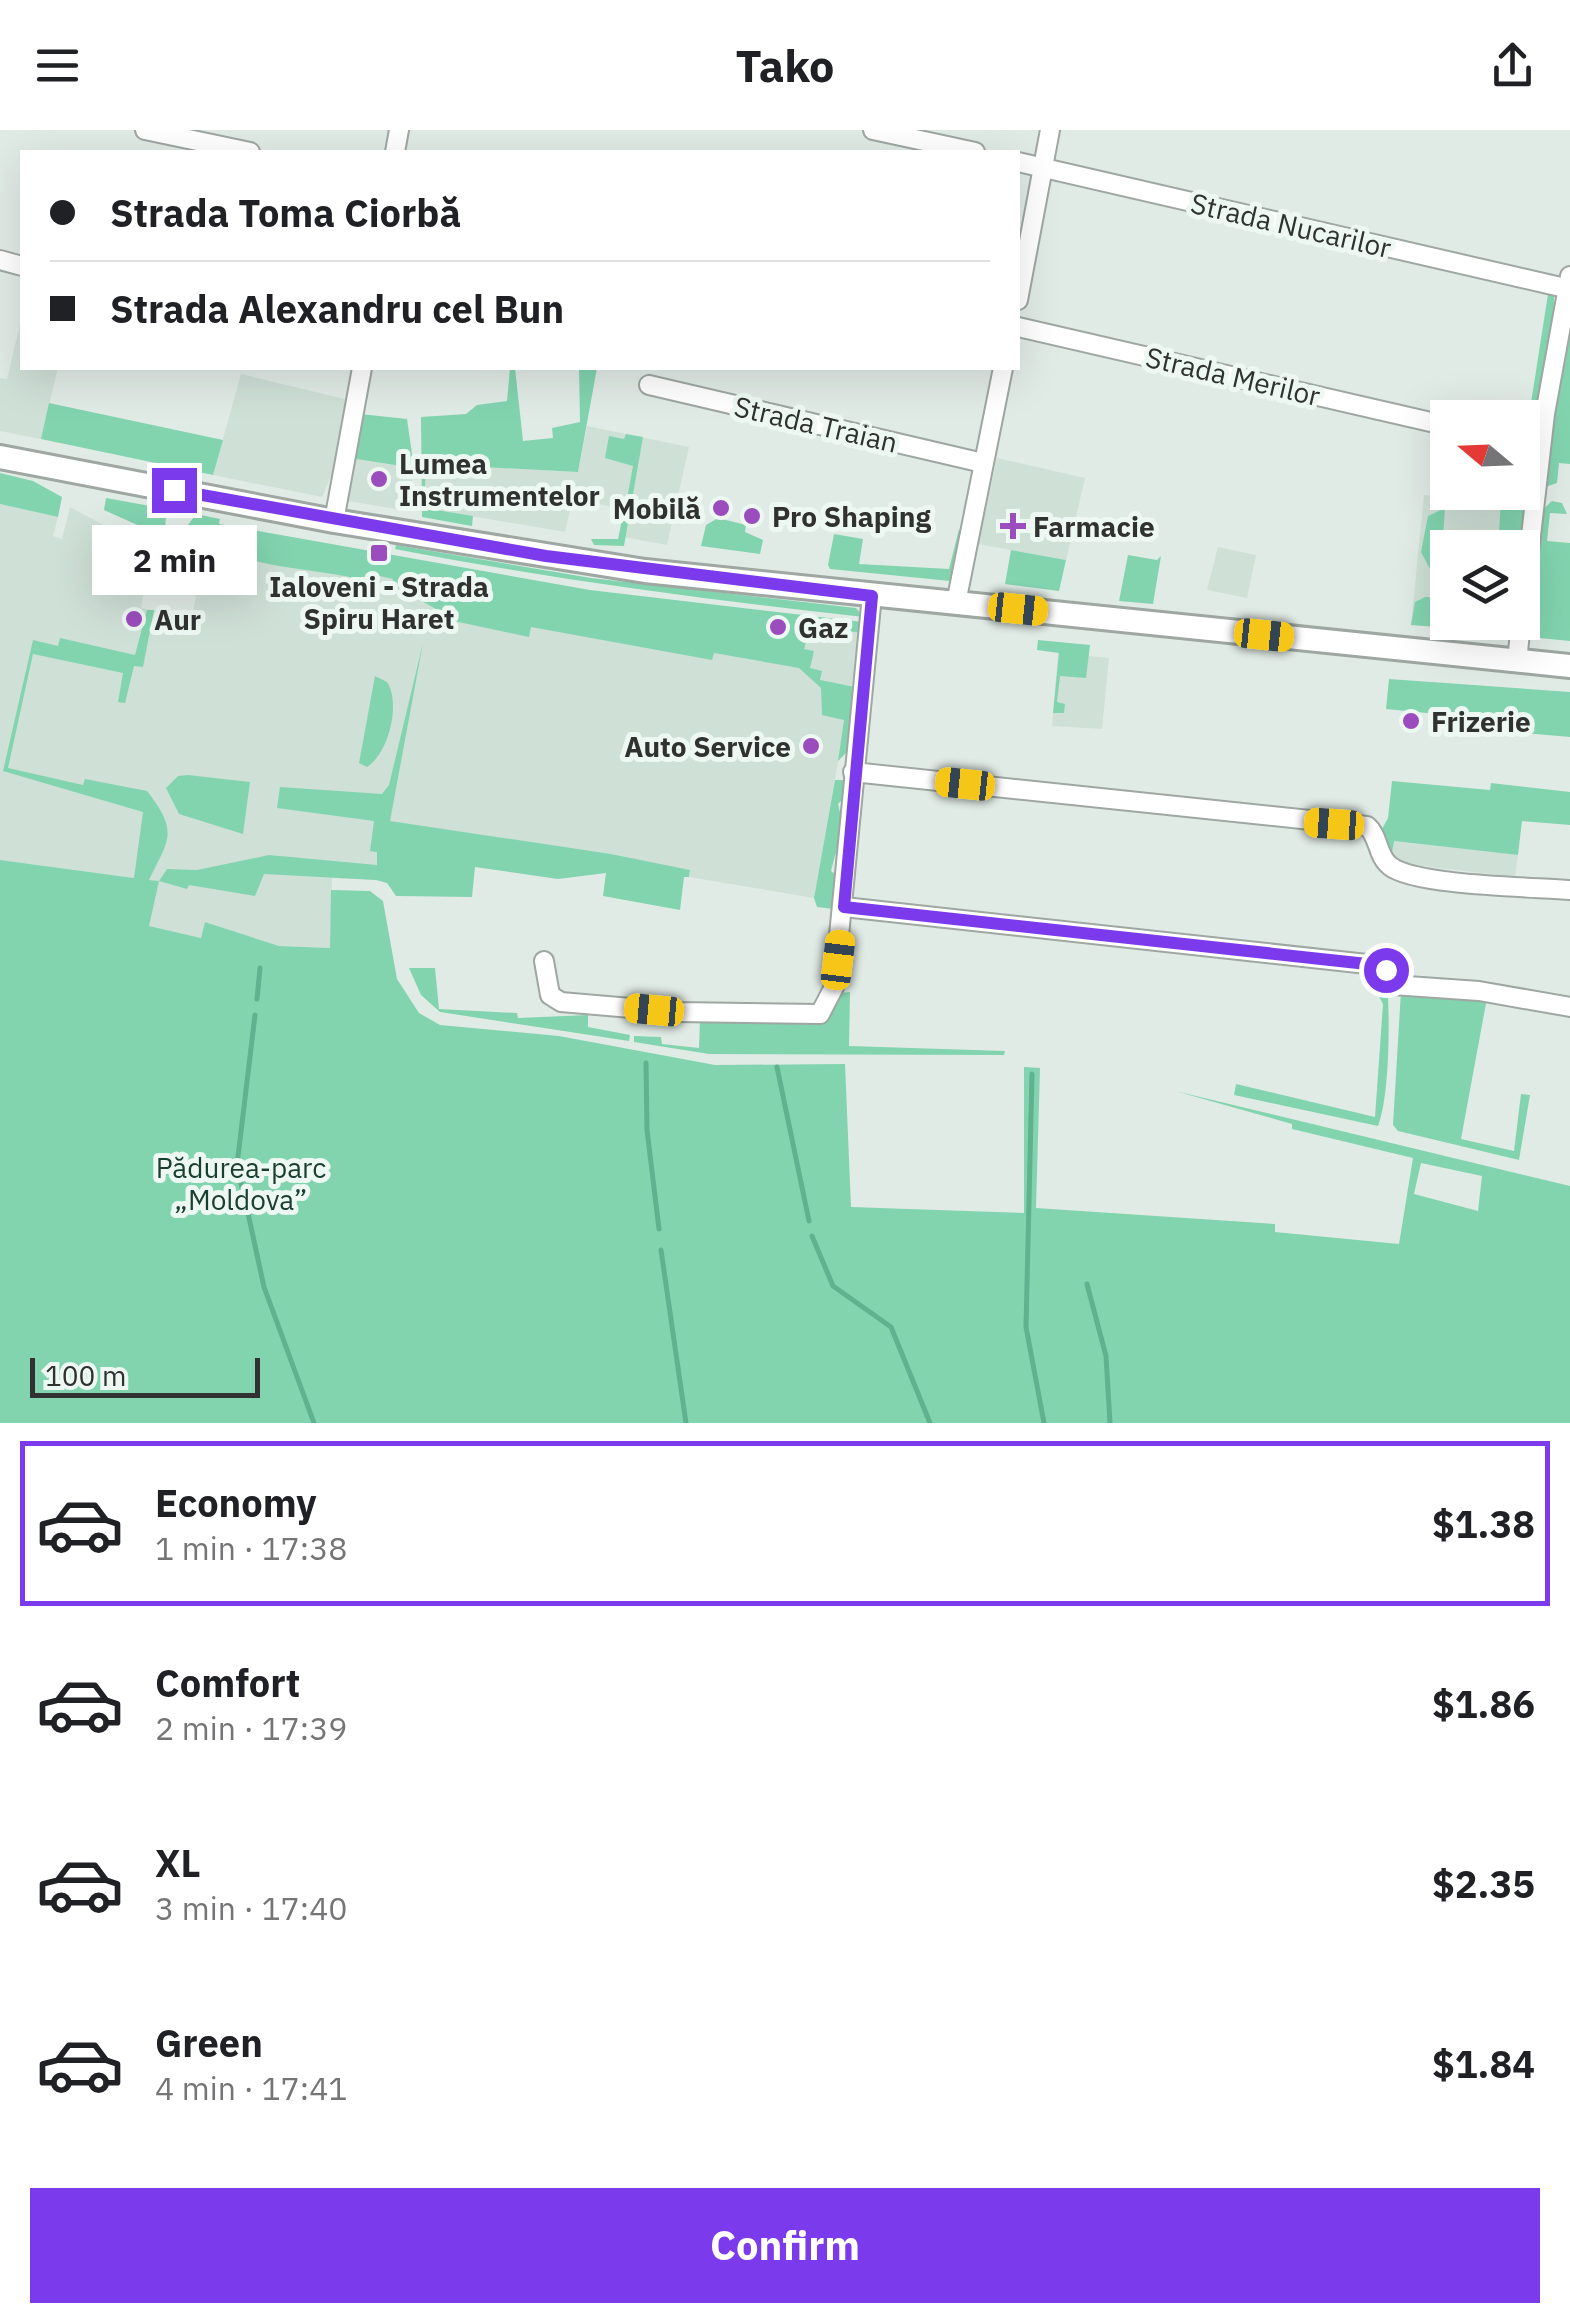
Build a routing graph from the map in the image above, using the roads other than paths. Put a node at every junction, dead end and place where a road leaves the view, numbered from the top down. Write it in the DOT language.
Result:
graph roads {
  1 [pos="145,130"];
  2 [pos="873,130"];
  3 [pos="1050,130"];
  4 [pos="240,150"];
  5 [pos="966,150"];
  6 [pos="1020,162"];
  7 [pos="1043,167"];
  8 [pos="1567,282"];
  9 [pos="1020,289"];
  10 [pos="1020,327"];
  11 [pos="362,370"];
  12 [pos="1004,370"];
  13 [pos="649,385"];
  14 [pos="1430,422"];
  15 [pos="1542,448"];
  16 [pos="0,456"];
  17 [pos="983,463"];
  18 [pos="334,520"];
  19 [pos="1532,530"];
  20 [pos="872,596"];
  21 [pos="956,603"];
  22 [pos="1520,640"];
  23 [pos="1517,662"];
  24 [pos="1570,666"];
  25 [pos="853,772"];
  26 [pos="1570,890"];
  27 [pos="844,907"];
  28 [pos="544,961"];
  29 [pos="1570,1006"];
  1 -- 4 [label="street"];
  2 -- 5 [label="street"];
  3 -- 7 [label="street"];
  6 -- 7 [label="street, Strada Nucarilor"];
  7 -- 8 [label="street, Strada Nucarilor"];
  7 -- 9 [label="street"];
  8 -- 15 [label="street"];
  10 -- 14 [label="street, Strada Merilor"];
  11 -- 18 [label="street"];
  12 -- 17 [label="street"];
  13 -- 17 [label="street, Strada Traian"];
  15 -- 19 [label="street"];
  16 -- 18 [label="main road"];
  17 -- 21 [label="street"];
  18 -- 20 [label="main road"];
  20 -- 21 [label="main road"];
  20 -- 25 [label="street"];
  21 -- 23 [label="main road"];
  22 -- 23 [label="street"];
  23 -- 24 [label="main road"];
  25 -- 26 [label="street"];
  25 -- 27 [label="street"];
  27 -- 28 [label="street"];
  27 -- 29 [label="street"];
}
